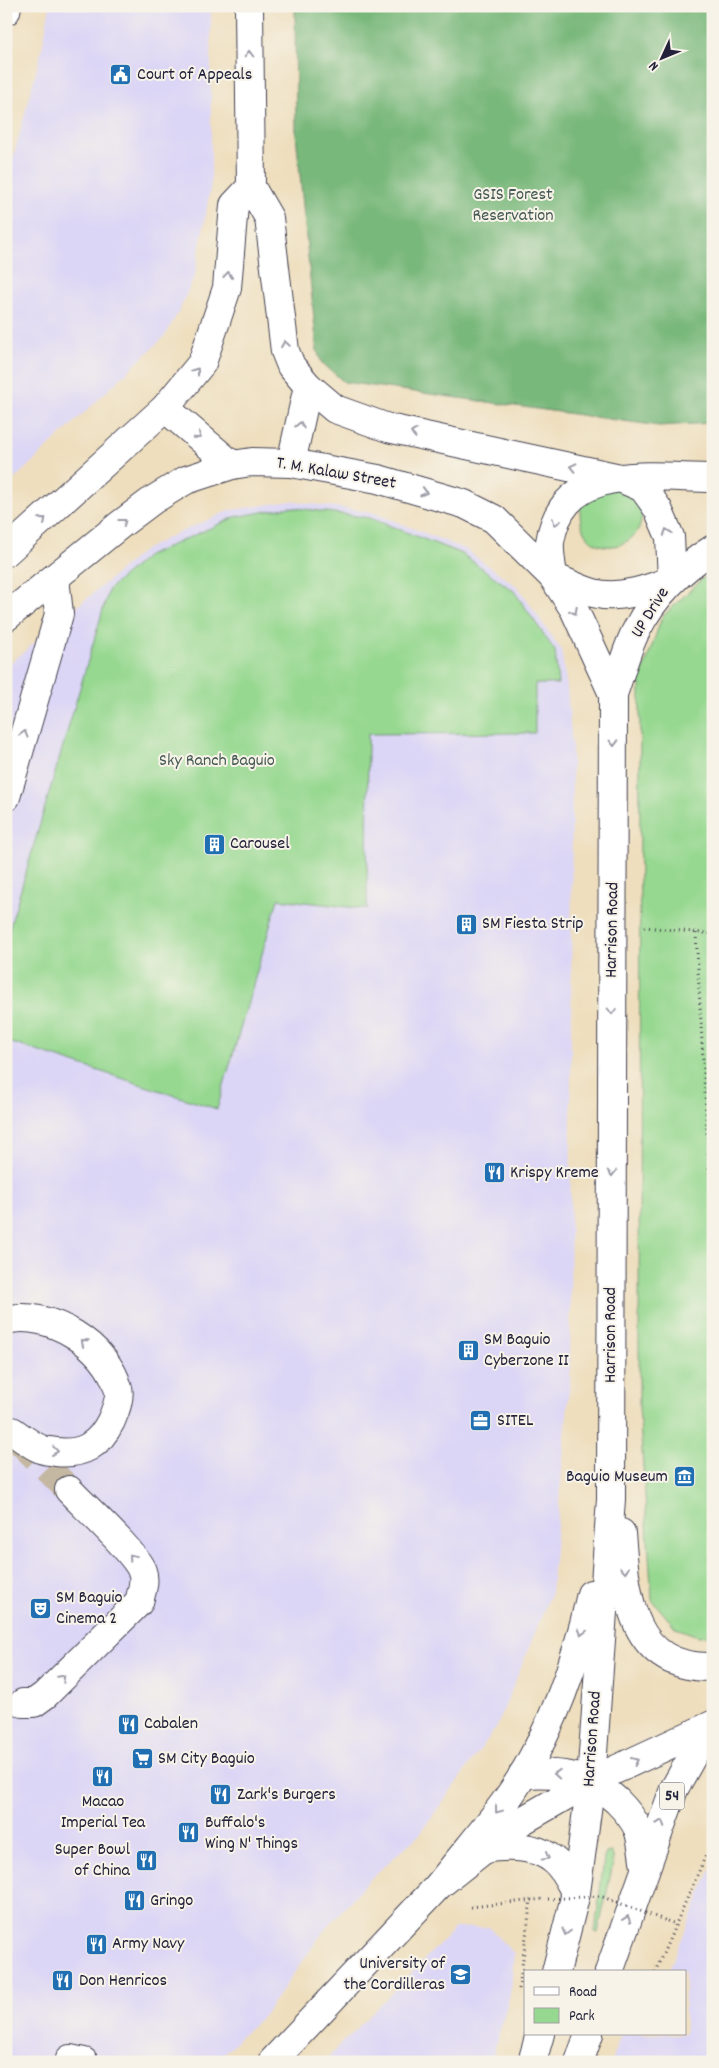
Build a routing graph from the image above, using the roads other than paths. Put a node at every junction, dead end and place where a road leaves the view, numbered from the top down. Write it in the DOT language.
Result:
graph roads {
  1 [pos="7,6"];
  2 [pos="249,6"];
  3 [pos="6,12"];
  4 [pos="251,186"];
  5 [pos="308,386"];
  6 [pos="165,408"];
  7 [pos="292,464"];
  8 [pos="232,465"];
  9 [pos="620,478"];
  10 [pos="713,478"];
  11 [pos="713,549"];
  12 [pos="6,552"];
  13 [pos="553,576"];
  14 [pos="55,578"];
  15 [pos="672,580"];
  16 [pos="6,617"];
  17 [pos="613,694"];
  18 [pos="6,798"];
  19 [pos="6,1320"];
  20 [pos="612,1417"];
  21 [pos="12,1431"];
  22 [pos="69,1490"];
  23 [pos="610,1499"];
  24 [pos="713,1667"];
  25 [pos="23,1703"];
  26 [pos="713,1725"];
  27 [pos="713,1731"];
  28 [pos="523,1774"];
  29 [pos="591,1781"];
  30 [pos="482,1849"];
  31 [pos="645,1869"];
  32 [pos="439,1885"];
  33 [pos="576,1893"];
  34 [pos="557,1970"];
  35 [pos="610,1970"];
  36 [pos="539,2036"];
  37 [pos="588,2036"];
  38 [pos="272,2062"];
  39 [pos="532,2062"];
  40 [pos="579,2062"];
  1 -- 3 [label="main road"];
  4 -- 2 [label="main road, one-way"];
  5 -- 4 [label="main road, one-way"];
  6 -- 4 [label="main road, one-way"];
  7 -- 5 [label="main road, one-way"];
  9 -- 5 [label="main road, one-way"];
  6 -- 8 [label="main road, one-way"];
  12 -- 6 [label="main road, one-way"];
  7 -- 8 [label="main road, T. M. Kalaw Street"];
  7 -- 13 [label="main road, T. M. Kalaw Street, one-way"];
  14 -- 8 [label="main road, T. M. Kalaw Street, one-way"];
  9 -- 10 [label="main road"];
  9 -- 13 [label="main road, one-way"];
  15 -- 9 [label="main road, one-way"];
  11 -- 15 [label="main road, UP Drive"];
  13 -- 15 [label="main road"];
  13 -- 17 [label="main road, T. M. Kalaw Street, one-way"];
  14 -- 16 [label="main road, T. M. Kalaw Street"];
  18 -- 14 [label="main road, one-way"];
  15 -- 17 [label="main road, UP Drive"];
  17 -- 20 [label="main road, Harrison Road, one-way"];
  21 -- 19 [label="main road, one-way"];
  20 -- 23 [label="main road, Harrison Road"];
  20 -- 24 [label="main road, one-way"];
  25 -- 22 [label="main road, one-way"];
  23 -- 28 [label="main road, one-way"];
  23 -- 29 [label="main road, Harrison Road"];
  29 -- 26 [label="main road, one-way"];
  31 -- 27 [label="main road, 54, one-way"];
  29 -- 28 [label="main road, one-way"];
  28 -- 32 [label="main road, one-way"];
  29 -- 30 [label="main road"];
  29 -- 31 [label="main road"];
  29 -- 33 [label="main road, Harrison Road"];
  30 -- 32 [label="main road"];
  30 -- 33 [label="main road, one-way"];
  35 -- 31 [label="main road, 54, one-way"];
  32 -- 38 [label="main road"];
  33 -- 34 [label="main road, Harrison Road, one-way"];
  36 -- 39 [label="main road"];
  37 -- 40 [label="main road"];
}
